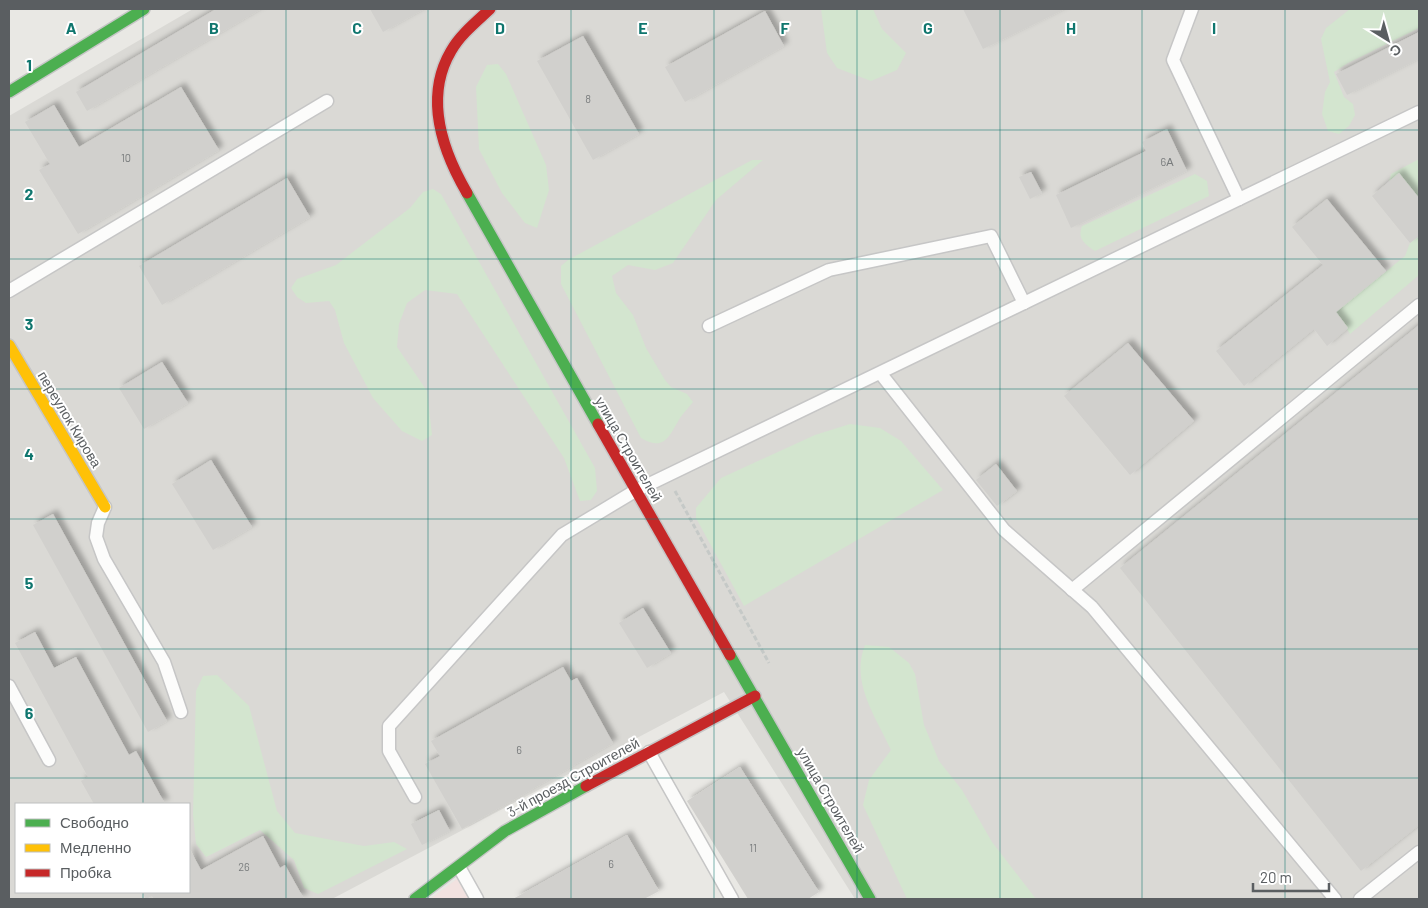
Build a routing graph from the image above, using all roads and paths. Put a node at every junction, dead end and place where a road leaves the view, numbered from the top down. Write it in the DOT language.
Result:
graph roads {
  1 [pos="144,9"];
  2 [pos="490,9"];
  3 [pos="1192,9"];
  4 [pos="9,92"];
  5 [pos="328,101"];
  6 [pos="1419,112"];
  7 [pos="1239,199"];
  8 [pos="9,292"];
  9 [pos="1024,303"];
  10 [pos="1419,305"];
  11 [pos="708,326"];
  12 [pos="9,345"];
  13 [pos="881,374"];
  14 [pos="635,491"];
  15 [pos="105,507"];
  16 [pos="1072,590"];
  17 [pos="9,686"];
  18 [pos="755,696"];
  19 [pos="180,712"];
  20 [pos="649,752"];
  21 [pos="49,760"];
  22 [pos="415,797"];
  23 [pos="1419,852"];
  24 [pos="459,867"];
  25 [pos="415,899"];
  26 [pos="477,899"];
  27 [pos="732,899"];
  28 [pos="870,899"];
  29 [pos="1335,899"];
  30 [pos="1360,899"];
  1 -- 4 [label="main road"];
  2 -- 14 [label="main road, улица Строителей"];
  3 -- 7 [label="lane"];
  5 -- 8 [label="lane"];
  6 -- 7 [label="lane"];
  7 -- 9 [label="lane"];
  9 -- 11 [label="lane"];
  9 -- 13 [label="lane"];
  10 -- 16 [label="lane"];
  12 -- 15 [label="main road, переулок Кирова"];
  13 -- 14 [label="lane"];
  13 -- 16 [label="lane"];
  14 -- 18 [label="main road, улица Строителей"];
  14 -- 22 [label="lane"];
  15 -- 19 [label="lane"];
  16 -- 29 [label="lane"];
  17 -- 21 [label="lane"];
  18 -- 20 [label="main road, 3-й проезд Строителей"];
  18 -- 28 [label="main road, улица Строителей"];
  20 -- 24 [label="main road, 3-й проезд Строителей"];
  20 -- 27 [label="lane"];
  23 -- 30 [label="lane"];
  24 -- 25 [label="main road, 3-й проезд Строителей"];
  24 -- 26 [label="lane"];
}
